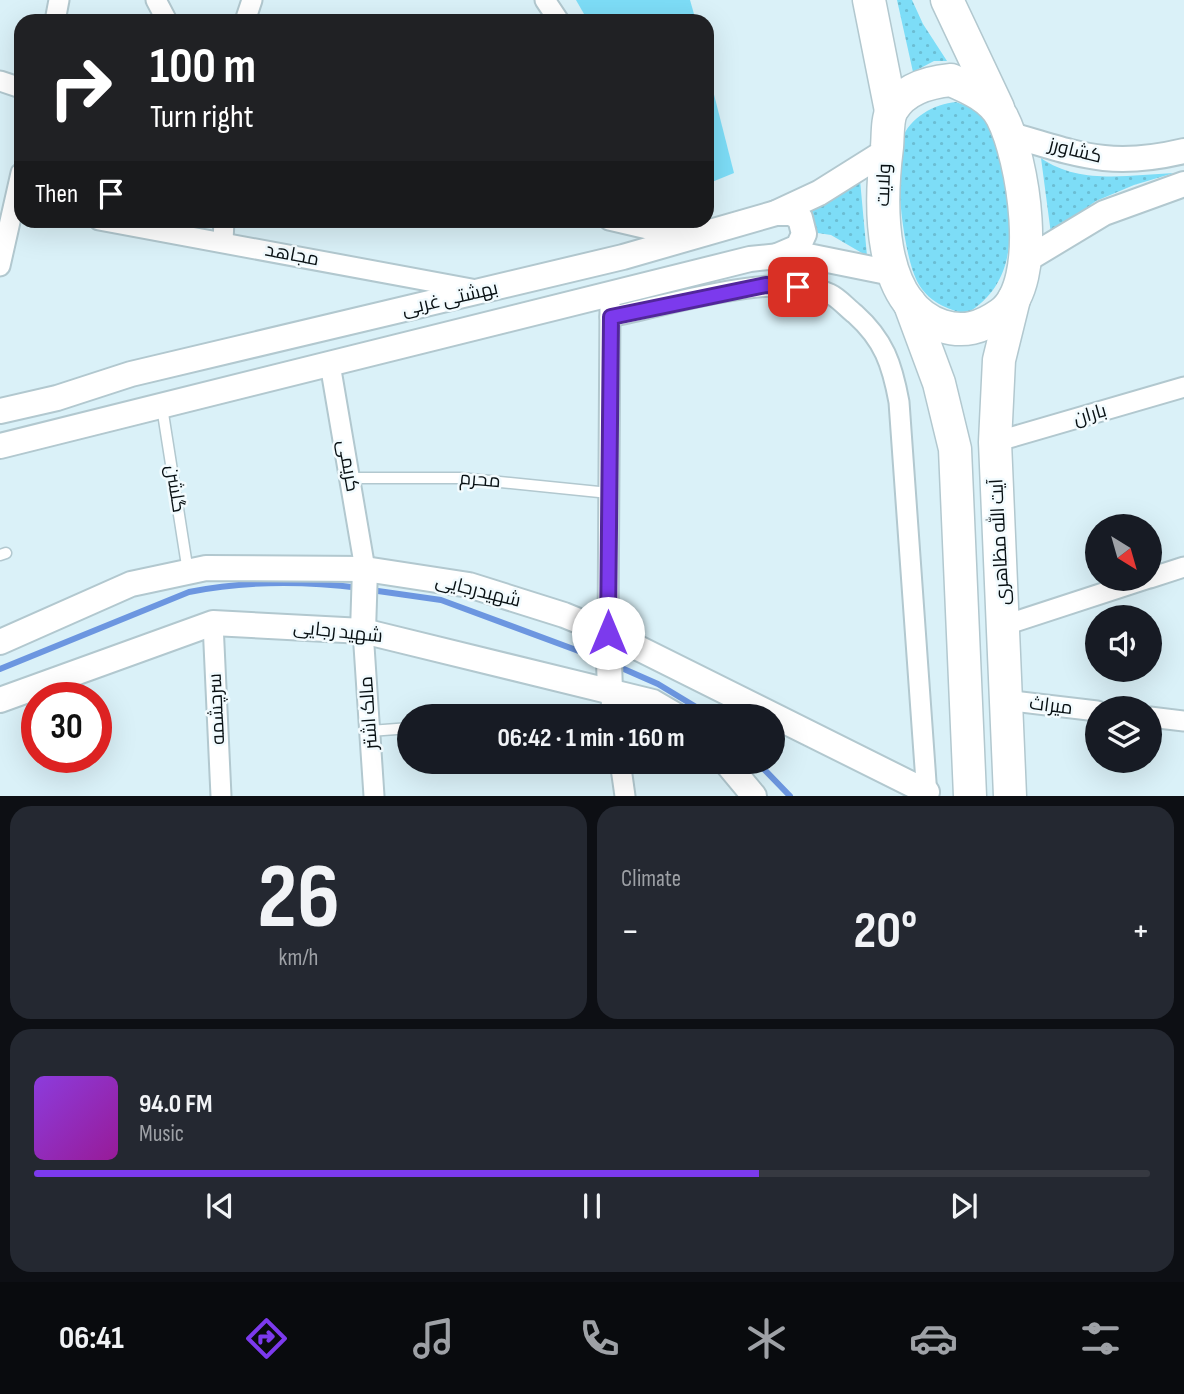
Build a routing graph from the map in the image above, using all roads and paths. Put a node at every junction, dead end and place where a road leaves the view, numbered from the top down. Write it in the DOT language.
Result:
graph roads {
  1 [pos="869,0"];
  2 [pos="947,0"];
  3 [pos="891,111"];
  4 [pos="1004,124"];
  5 [pos="886,150"];
  6 [pos="1184,151"];
  7 [pos="1184,184"];
  8 [pos="776,213"];
  9 [pos="14,216"];
  10 [pos="714,224"];
  11 [pos="144,228"];
  12 [pos="224,228"];
  13 [pos="682,230"];
  14 [pos="223,242"];
  15 [pos="776,256"];
  16 [pos="1,259"];
  17 [pos="892,273"];
  18 [pos="1021,275"];
  19 [pos="485,291"];
  20 [pos="909,300"];
  21 [pos="610,307"];
  22 [pos="330,364"];
  23 [pos="1184,387"];
  24 [pos="162,406"];
  25 [pos="0,411"];
  26 [pos="995,442"];
  27 [pos="0,446"];
  28 [pos="349,478"];
  29 [pos="609,493"];
  30 [pos="1184,567"];
  31 [pos="365,569"];
  32 [pos="188,572"];
  33 [pos="1162,574"];
  34 [pos="1108,592"];
  35 [pos="213,623"];
  36 [pos="1005,625"];
  37 [pos="363,631"];
  38 [pos="608,633"];
  39 [pos="0,642"];
  40 [pos="610,691"];
  41 [pos="0,700"];
  42 [pos="1005,700"];
  43 [pos="612,704"];
  44 [pos="656,704"];
  45 [pos="1085,710"];
  46 [pos="1162,718"];
  47 [pos="1184,721"];
  48 [pos="397,729"];
  49 [pos="370,730"];
  50 [pos="622,774"];
  51 [pos="736,774"];
  52 [pos="927,794"];
  53 [pos="221,796"];
  54 [pos="374,796"];
  55 [pos="625,796"];
  56 [pos="754,796"];
  57 [pos="970,796"];
  58 [pos="1010,796"];
  1 -- 3 [label="main road, ولایت"];
  2 -- 4 [label="main road"];
  3 -- 4 [label="main road"];
  3 -- 5 [label="main road, ولایت"];
  4 -- 6 [label="street, کشاورز"];
  4 -- 18 [label="main road"];
  5 -- 8 [label="street, بهشتی غربی"];
  5 -- 17 [label="main road, ولایت"];
  7 -- 18 [label="street"];
  8 -- 10 [label="street, بهشتی غربی"];
  8 -- 15 [label="street"];
  9 -- 16 [label="street"];
  11 -- 14 [label="street, مجاهد"];
  12 -- 14 [label="street"];
  13 -- 19 [label="street, بهشتی غربی"];
  14 -- 19 [label="street, مجاهد"];
  15 -- 17 [label="street, بهشتی غربی"];
  15 -- 21 [label="street, بهشتی غربی"];
  17 -- 20 [label="main road, ولایت"];
  18 -- 20 [label="main road, ولایت"];
  18 -- 26 [label="main road, آیت الله مظاهری"];
  19 -- 25 [label="street, بهشتی غربی"];
  20 -- 57 [label="main road"];
  21 -- 22 [label="street, بهشتی غربی"];
  21 -- 29 [label="street"];
  21 -- 52 [label="street"];
  22 -- 24 [label="street, بهشتی غربی"];
  22 -- 28 [label="street, کریمی"];
  23 -- 26 [label="street, باران"];
  24 -- 27 [label="street, بهشتی غربی"];
  24 -- 32 [label="lane, گلشن"];
  26 -- 36 [label="main road, آیت الله مظاهری"];
  28 -- 29 [label="lane, محرم"];
  28 -- 31 [label="street, کریمی"];
  29 -- 38 [label="street"];
  30 -- 33 [label="street"];
  31 -- 32 [label="street, شهیدرجایی"];
  31 -- 37 [label="street"];
  31 -- 38 [label="street, شهیدرجایی"];
  32 -- 39 [label="street, شهیدرجایی"];
  34 -- 36 [label="street"];
  35 -- 37 [label="street, شهید رجایی"];
  35 -- 41 [label="street, شهید رجایی"];
  35 -- 53 [label="street, سرچشمه"];
  36 -- 42 [label="main road, آیت الله مظاهری"];
  37 -- 40 [label="street, شهید رجایی"];
  37 -- 49 [label="street, مالک اشتر"];
  38 -- 40 [label="street"];
  38 -- 52 [label="street, شهیدرجایی"];
  40 -- 43 [label="street"];
  40 -- 44 [label="street, شهید رجایی"];
  42 -- 45 [label="street, میراث"];
  42 -- 58 [label="main road, آیت الله مظاهری"];
  46 -- 47 [label="street"];
  48 -- 49 [label="lane"];
  49 -- 54 [label="street, مالک اشتر"];
  50 -- 55 [label="street"];
  51 -- 56 [label="street"];
}
